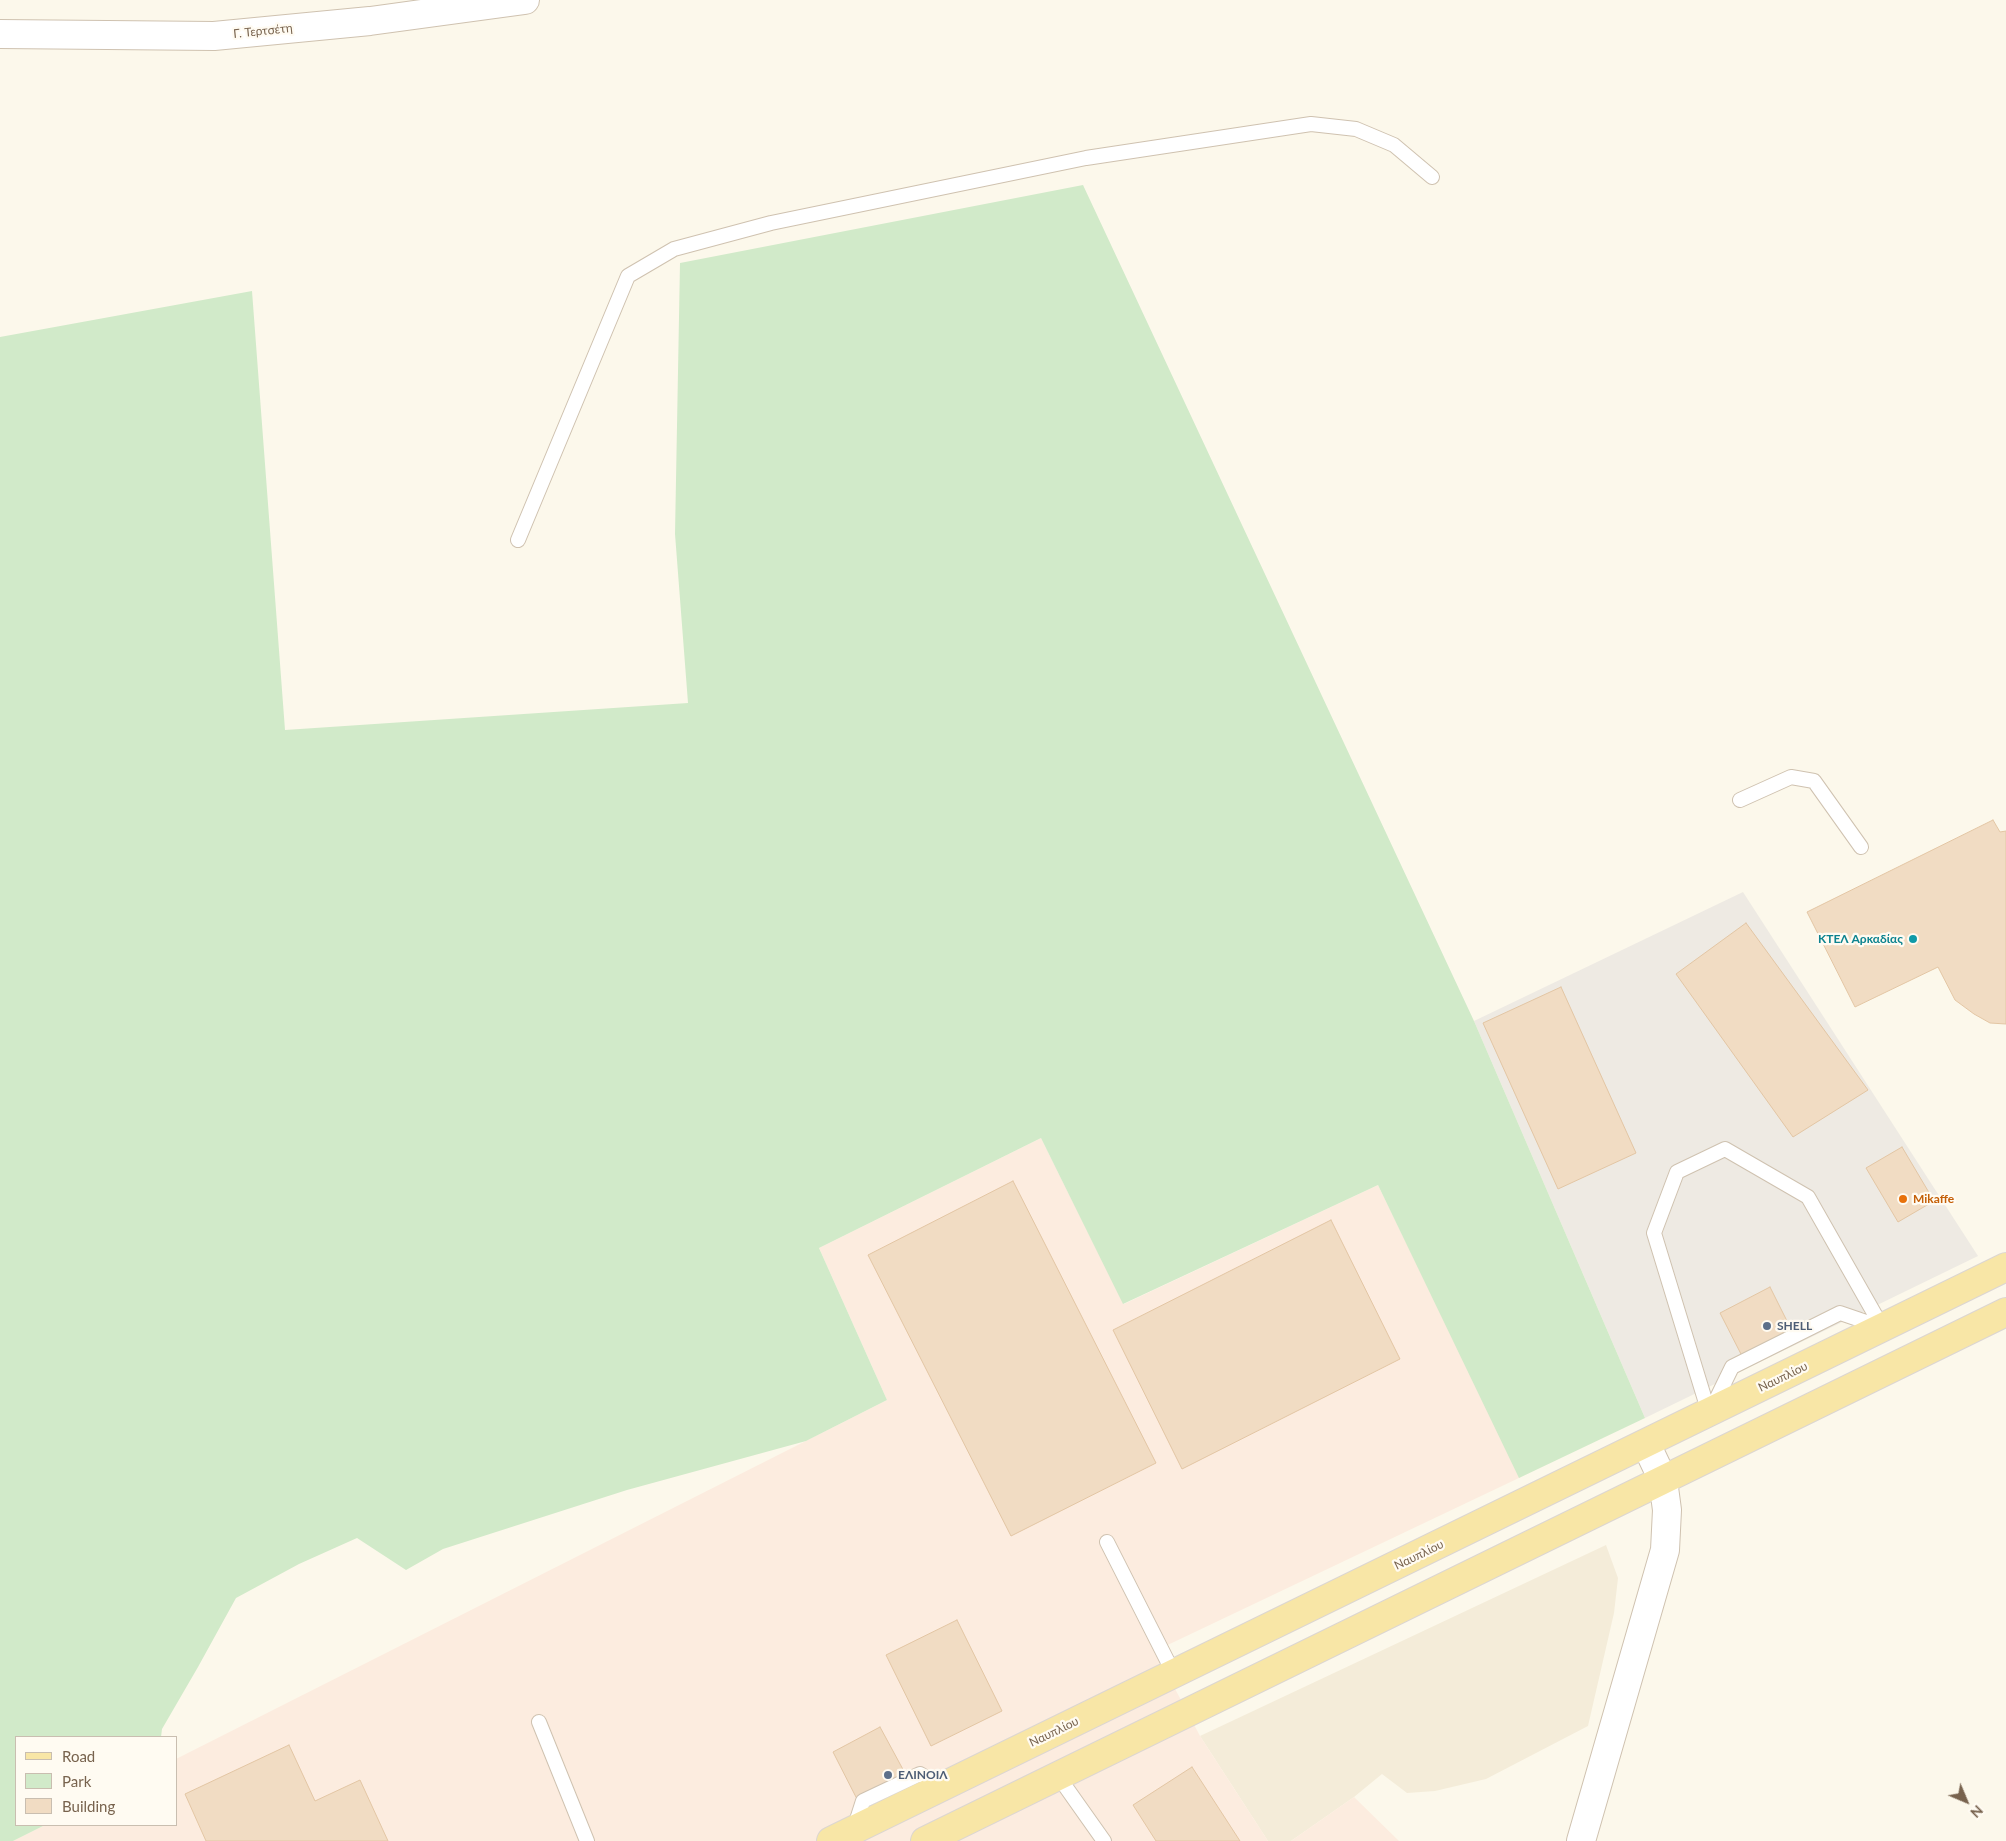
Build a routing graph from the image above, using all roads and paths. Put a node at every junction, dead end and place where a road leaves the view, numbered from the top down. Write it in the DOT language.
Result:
graph roads {
  1 [pos="525,0"];
  2 [pos="0,34"];
  3 [pos="1432,177"];
  4 [pos="518,540"];
  5 [pos="1740,800"];
  6 [pos="1861,848"];
  7 [pos="2006,1267"];
  8 [pos="2006,1312"];
  9 [pos="1882,1328"];
  10 [pos="1709,1414"];
  11 [pos="1646,1444"];
  12 [pos="1663,1480"];
  13 [pos="1107,1542"];
  14 [pos="1174,1674"];
  15 [pos="539,1722"];
  16 [pos="1058,1776"];
  17 [pos="842,1835"];
  18 [pos="588,1841"];
  19 [pos="925,1841"];
  20 [pos="1104,1841"];
  21 [pos="1580,1841"];
  1 -- 2 [label="street, Γ. Τερτσέτη"];
  3 -- 4 [label="lane"];
  5 -- 6 [label="lane"];
  7 -- 9 [label="main road, Ναυπλίου"];
  8 -- 12 [label="main road"];
  9 -- 10 [label="main road, Ναυπλίου"];
  9 -- 10 [label="lane"];
  10 -- 11 [label="main road, Ναυπλίου"];
  11 -- 12 [label="street"];
  11 -- 14 [label="main road, Ναυπλίου"];
  12 -- 16 [label="main road"];
  12 -- 21 [label="street"];
  13 -- 14 [label="lane"];
  14 -- 17 [label="main road, Ναυπλίου"];
  15 -- 18 [label="lane"];
  16 -- 19 [label="main road"];
  16 -- 20 [label="lane"];
}
